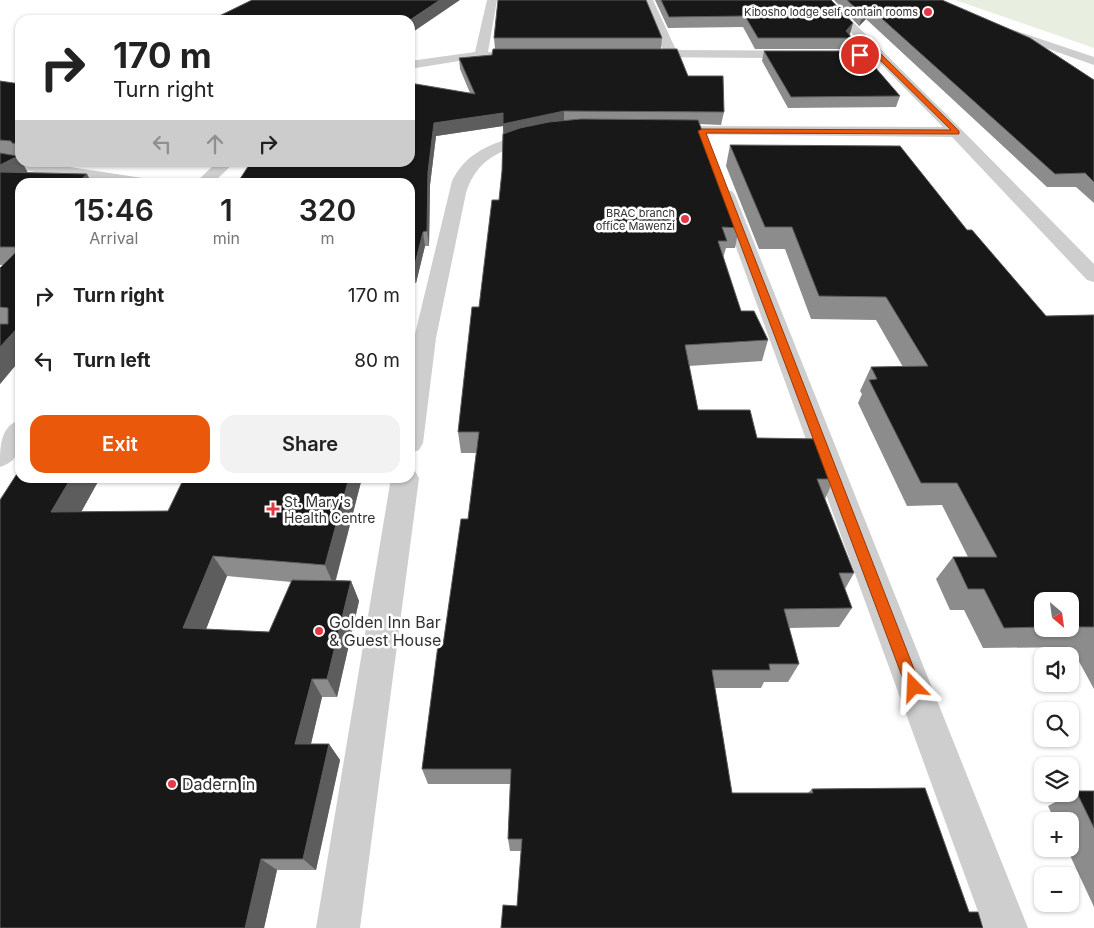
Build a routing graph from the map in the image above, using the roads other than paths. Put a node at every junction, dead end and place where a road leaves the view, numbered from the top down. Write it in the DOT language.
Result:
graph roads {
  1 [pos="492,0"];
  2 [pos="648,0"];
  3 [pos="826,0"];
  4 [pos="987,24"];
  5 [pos="481,54"];
  6 [pos="541,54"];
  7 [pos="625,54"];
  8 [pos="671,54"];
  9 [pos="879,55"];
  10 [pos="1094,61"];
  11 [pos="415,64"];
  12 [pos="646,130"];
  13 [pos="702,131"];
  14 [pos="556,132"];
  15 [pos="956,132"];
  16 [pos="0,162"];
  17 [pos="15,164"];
  18 [pos="34,167"];
  19 [pos="221,167"];
  20 [pos="109,178"];
  21 [pos="209,178"];
  22 [pos="1094,276"];
  23 [pos="418,338"];
  24 [pos="415,377"];
  25 [pos="15,436"];
  26 [pos="0,456"];
  27 [pos="404,483"];
  28 [pos="338,928"];
  29 [pos="1006,928"];
  1 -- 5 [label="street"];
  2 -- 8 [label="street"];
  3 -- 9 [label="street"];
  4 -- 10 [label="street"];
  5 -- 6 [label="street"];
  5 -- 11 [label="street"];
  7 -- 8 [label="street"];
  8 -- 9 [label="street"];
  9 -- 15 [label="street"];
  12 -- 13 [label="street"];
  13 -- 15 [label="street"];
  13 -- 29 [label="street"];
  14 -- 23 [label="street"];
  15 -- 22 [label="street"];
  16 -- 17 [label="street"];
  18 -- 20 [label="street"];
  19 -- 21 [label="street"];
  23 -- 24 [label="street"];
  25 -- 26 [label="street"];
  27 -- 28 [label="street"];
}
